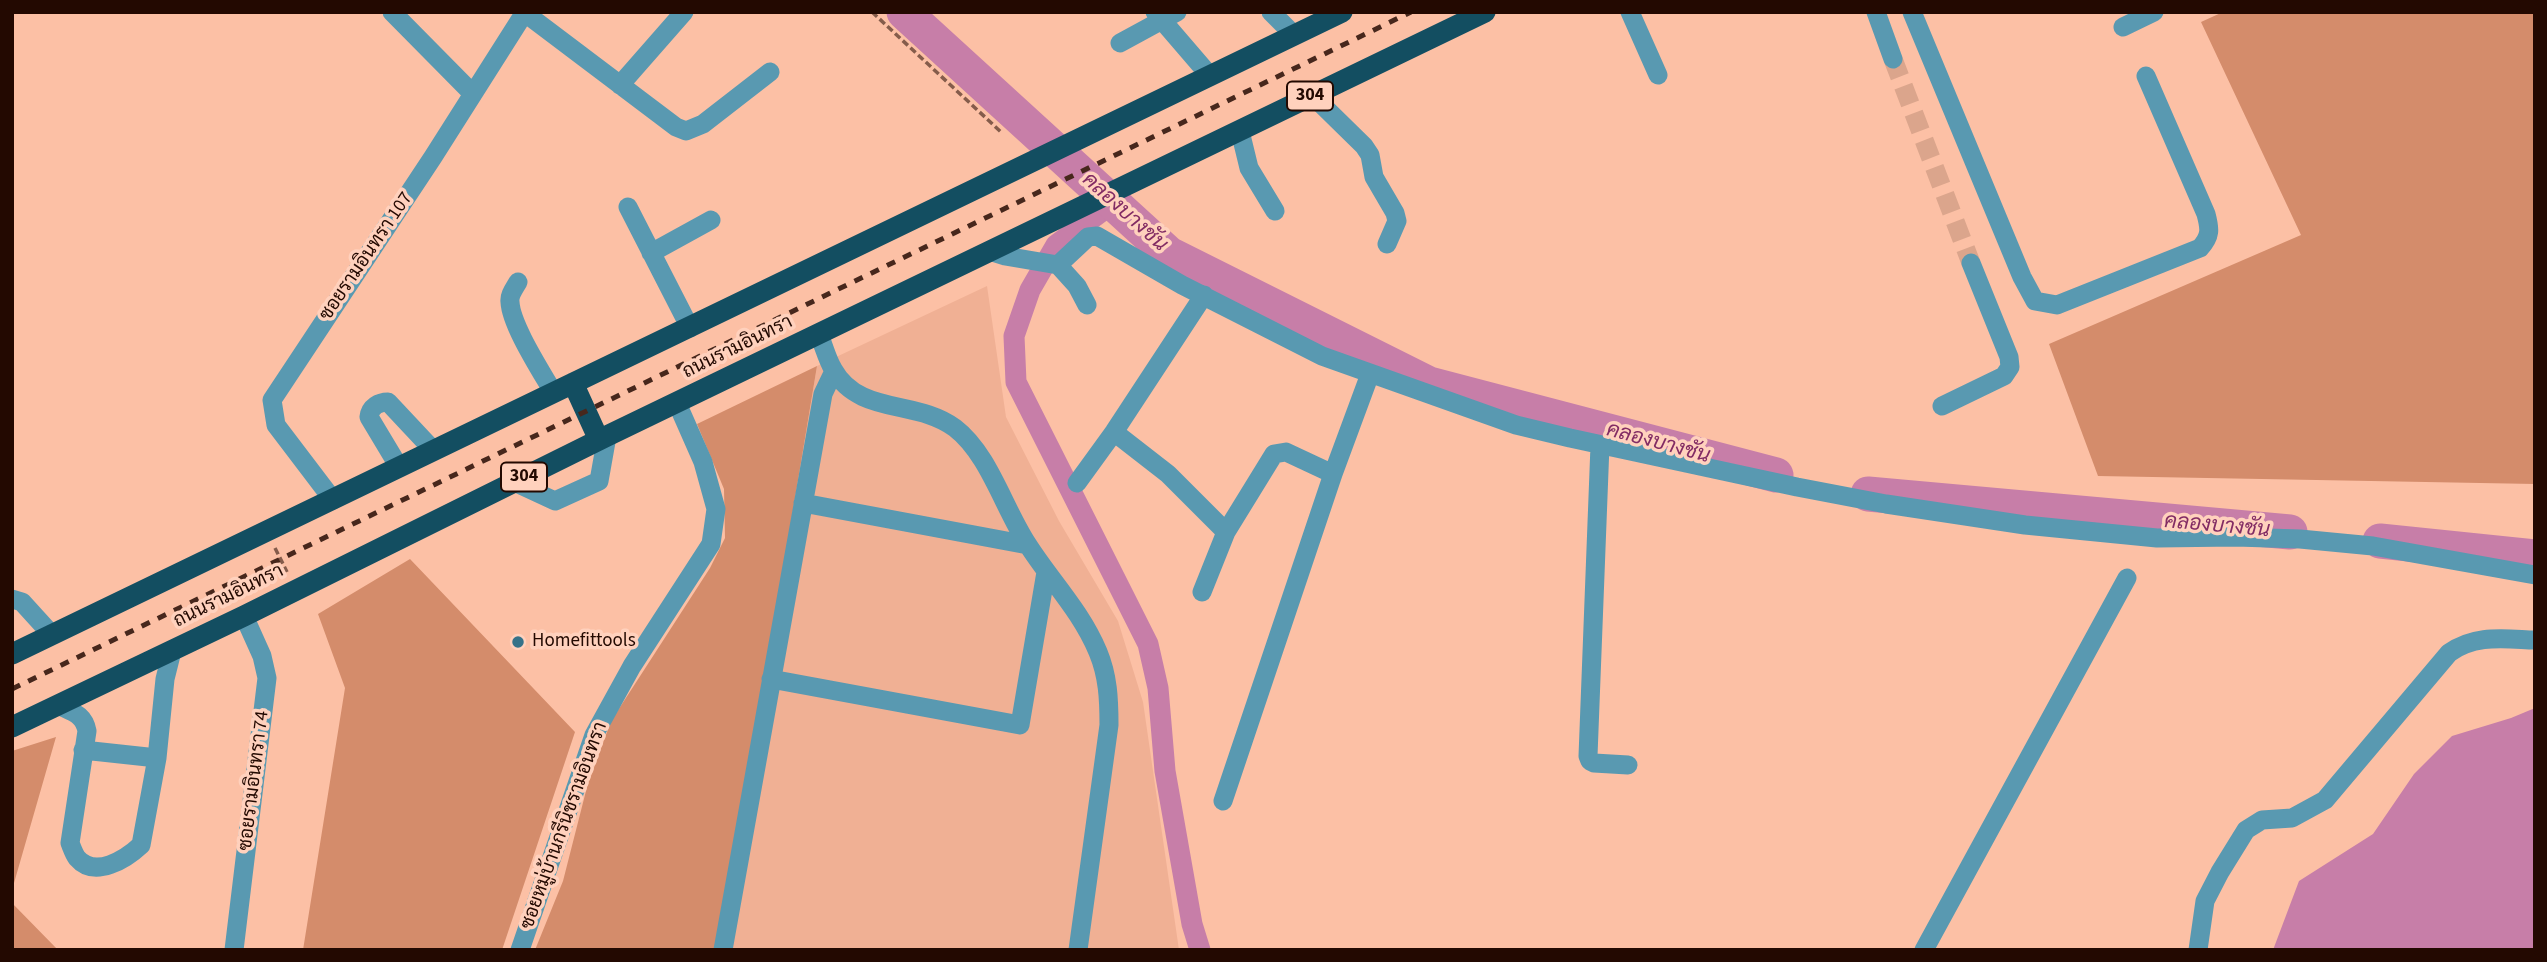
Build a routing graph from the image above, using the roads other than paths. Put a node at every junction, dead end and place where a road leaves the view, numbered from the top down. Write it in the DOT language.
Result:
graph roads {
  1 [pos="392,12"];
  2 [pos="684,12"];
  3 [pos="1270,12"];
  4 [pos="1342,12"];
  5 [pos="1485,12"];
  6 [pos="1630,12"];
  7 [pos="1876,12"];
  8 [pos="1912,12"];
  9 [pos="2154,12"];
  10 [pos="525,13"];
  11 [pos="1165,15"];
  12 [pos="1294,35"];
  13 [pos="2129,41"];
  14 [pos="1120,43"];
  15 [pos="1893,60"];
  16 [pos="770,72"];
  17 [pos="1658,75"];
  18 [pos="1210,76"];
  19 [pos="620,85"];
  20 [pos="473,94"];
  21 [pos="1312,95"];
  22 [pos="1240,131"];
  23 [pos="628,207"];
  24 [pos="1275,211"];
  25 [pos="712,220"];
  26 [pos="1387,244"];
  27 [pos="989,251"];
  28 [pos="651,253"];
  29 [pos="1971,263"];
  30 [pos="1048,264"];
  31 [pos="518,282"];
  32 [pos="1204,295"];
  33 [pos="1087,306"];
  34 [pos="690,328"];
  35 [pos="819,335"];
  36 [pos="834,371"];
  37 [pos="1370,373"];
  38 [pos="573,383"];
  39 [pos="553,392"];
  40 [pos="677,403"];
  41 [pos="1942,406"];
  42 [pos="1114,432"];
  43 [pos="603,438"];
  44 [pos="1601,445"];
  45 [pos="433,450"];
  46 [pos="399,467"];
  47 [pos="1333,474"];
  48 [pos="514,482"];
  49 [pos="1077,483"];
  50 [pos="332,500"];
  51 [pos="803,503"];
  52 [pos="1226,532"];
  53 [pos="1028,545"];
  54 [pos="1046,572"];
  55 [pos="2535,575"];
  56 [pos="2127,578"];
  57 [pos="1202,592"];
  58 [pos="12,599"];
  59 [pos="244,616"];
  60 [pos="51,635"];
  61 [pos="2535,640"];
  62 [pos="172,650"];
  63 [pos="12,654"];
  64 [pos="771,679"];
  65 [pos="58,705"];
  66 [pos="12,727"];
  67 [pos="83,750"];
  68 [pos="157,758"];
  69 [pos="1628,765"];
  70 [pos="1223,800"];
  71 [pos="234,950"];
  72 [pos="520,950"];
  73 [pos="723,950"];
  74 [pos="1078,950"];
  75 [pos="1924,950"];
  76 [pos="2198,950"];
  1 -- 20 [label="street"];
  2 -- 19 [label="street"];
  3 -- 12 [label="street"];
  4 -- 12 [label="highway, ถนนรามอินทรา"];
  5 -- 21 [label="highway, ถนนรามอินทรา / 304"];
  6 -- 17 [label="street"];
  7 -- 15 [label="street"];
  8 -- 13 [label="street"];
  9 -- 13 [label="street"];
  10 -- 19 [label="street"];
  10 -- 20 [label="street, ซอยรามอินทรา 107"];
  11 -- 14 [label="street"];
  11 -- 18 [label="street"];
  12 -- 18 [label="highway, ถนนรามอินทรา"];
  16 -- 19 [label="street"];
  18 -- 34 [label="highway, ถนนรามอินทรา"];
  20 -- 50 [label="street, ซอยรามอินทรา 107"];
  21 -- 22 [label="highway, ถนนรามอินทรา / 304"];
  21 -- 26 [label="street"];
  22 -- 24 [label="street"];
  22 -- 27 [label="highway, ถนนรามอินทรา / 304"];
  23 -- 28 [label="street"];
  25 -- 28 [label="street"];
  27 -- 30 [label="street"];
  27 -- 35 [label="highway, ถนนรามอินทรา / 304"];
  28 -- 34 [label="street"];
  29 -- 41 [label="street"];
  30 -- 32 [label="street"];
  30 -- 33 [label="street"];
  31 -- 39 [label="street"];
  32 -- 37 [label="street"];
  32 -- 42 [label="street"];
  34 -- 38 [label="highway, ถนนรามอินทรา"];
  35 -- 36 [label="street"];
  35 -- 40 [label="highway, ถนนรามอินทรา / 304"];
  36 -- 51 [label="street"];
  36 -- 53 [label="street"];
  37 -- 44 [label="street"];
  37 -- 47 [label="street"];
  38 -- 39 [label="highway, ถนนรามอินทรา"];
  38 -- 43 [label="highway"];
  39 -- 45 [label="highway, ถนนรามอินทรา"];
  40 -- 43 [label="highway, ถนนรามอินทรา / 304"];
  40 -- 72 [label="street, ซอยหมู่บ้านกรีนิชรามอินทรา"];
  42 -- 49 [label="street"];
  42 -- 52 [label="street"];
  43 -- 48 [label="highway, ถนนรามอินทรา / 304"];
  43 -- 48 [label="street"];
  44 -- 55 [label="street"];
  44 -- 69 [label="street"];
  45 -- 46 [label="highway, ถนนรามอินทรา"];
  45 -- 46 [label="street"];
  46 -- 50 [label="highway, ถนนรามอินทรา"];
  47 -- 52 [label="street"];
  47 -- 70 [label="street"];
  48 -- 59 [label="highway, ถนนรามอินทรา / 304"];
  50 -- 60 [label="highway, ถนนรามอินทรา"];
  51 -- 53 [label="street"];
  51 -- 64 [label="street"];
  52 -- 57 [label="street"];
  53 -- 54 [label="street"];
  54 -- 64 [label="street"];
  54 -- 74 [label="street"];
  56 -- 75 [label="street"];
  58 -- 60 [label="street"];
  59 -- 62 [label="highway, ถนนรามอินทรา / 304"];
  59 -- 71 [label="street, ซอยรามอินทรา 74"];
  60 -- 63 [label="highway, ถนนรามอินทรา"];
  61 -- 76 [label="street"];
  62 -- 65 [label="highway, ถนนรามอินทรา / 304"];
  62 -- 68 [label="street"];
  64 -- 73 [label="street"];
  65 -- 66 [label="highway, ถนนรามอินทรา / 304"];
  65 -- 67 [label="street"];
  67 -- 68 [label="street"];
  67 -- 68 [label="street"];
}
